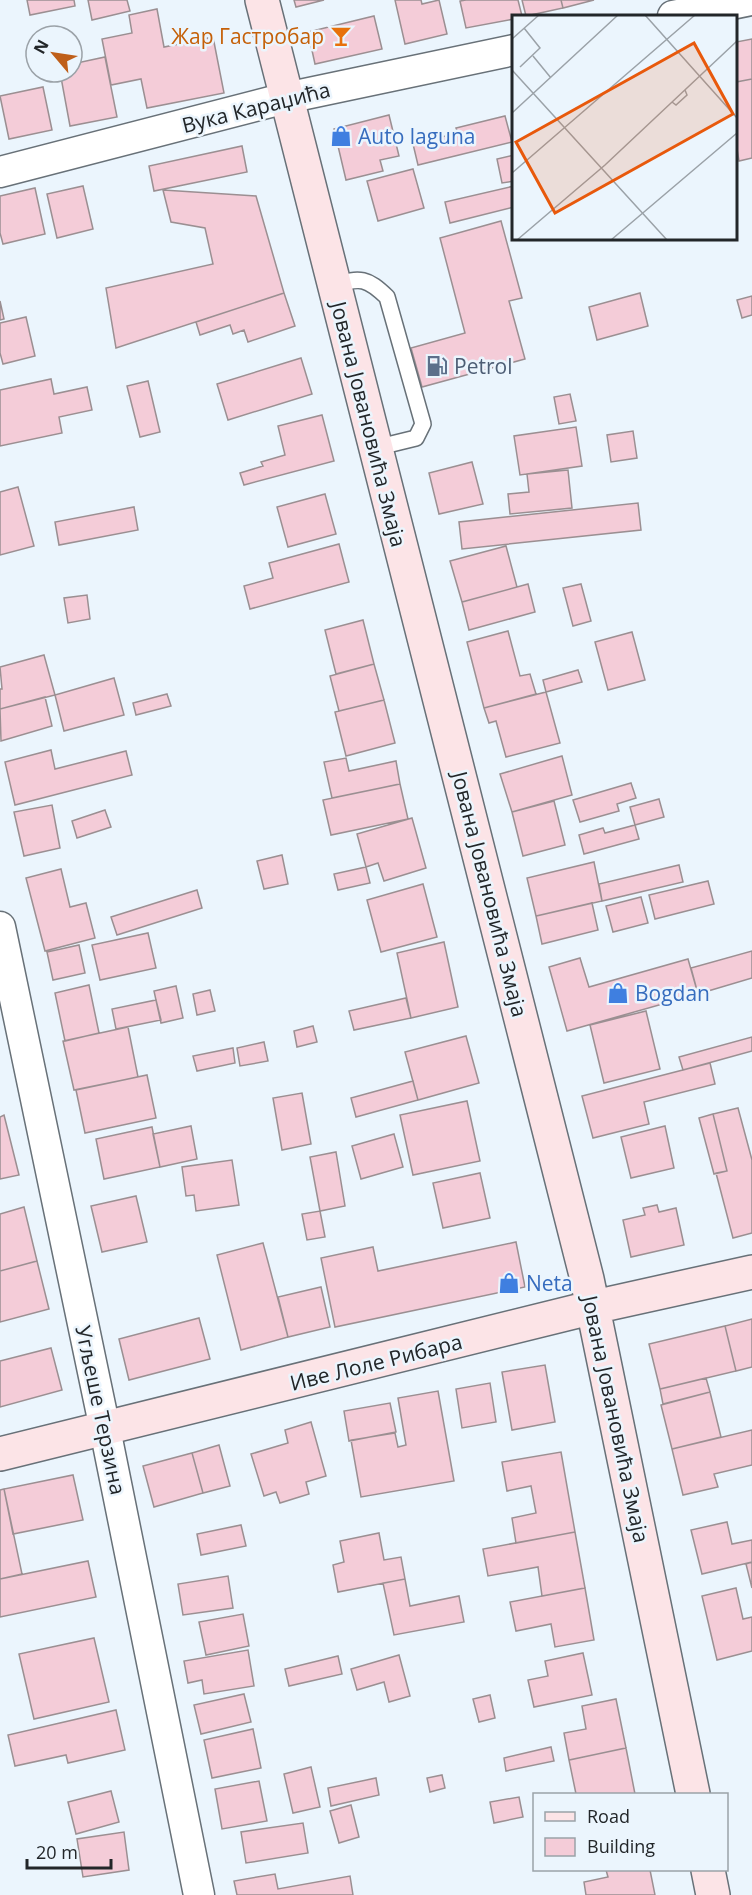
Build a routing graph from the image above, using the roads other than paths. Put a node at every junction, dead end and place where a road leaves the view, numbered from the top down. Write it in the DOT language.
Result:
graph roads {
  1 [pos="262,0"];
  2 [pos="751,0"];
  3 [pos="678,15"];
  4 [pos="512,50"];
  5 [pos="286,98"];
  6 [pos="0,172"];
  7 [pos="334,285"];
  8 [pos="375,448"];
  9 [pos="0,927"];
  10 [pos="752,1272"];
  11 [pos="594,1307"];
  12 [pos="105,1429"];
  13 [pos="0,1454"];
  14 [pos="693,1793"];
  15 [pos="708,1871"];
  16 [pos="199,1895"];
  17 [pos="713,1895"];
  1 -- 5 [label="main road, Јована Јовановића Змаја"];
  2 -- 3 [label="street"];
  4 -- 5 [label="street, Вука Караџића"];
  5 -- 6 [label="street, Вука Караџића"];
  5 -- 7 [label="main road, Јована Јовановића Змаја"];
  7 -- 8 [label="main road, Јована Јовановића Змаја"];
  7 -- 8 [label="lane"];
  8 -- 11 [label="main road, Јована Јовановића Змаја"];
  9 -- 12 [label="street, Угљеше Терзина"];
  10 -- 11 [label="main road, Иве Лоле Рибара"];
  11 -- 12 [label="main road, Иве Лоле Рибара"];
  11 -- 14 [label="main road, Јована Јовановића Змаја"];
  12 -- 13 [label="main road, Иве Лоле Рибара"];
  12 -- 16 [label="street, Угљеше Терзина"];
  15 -- 17 [label="main road"];
}
